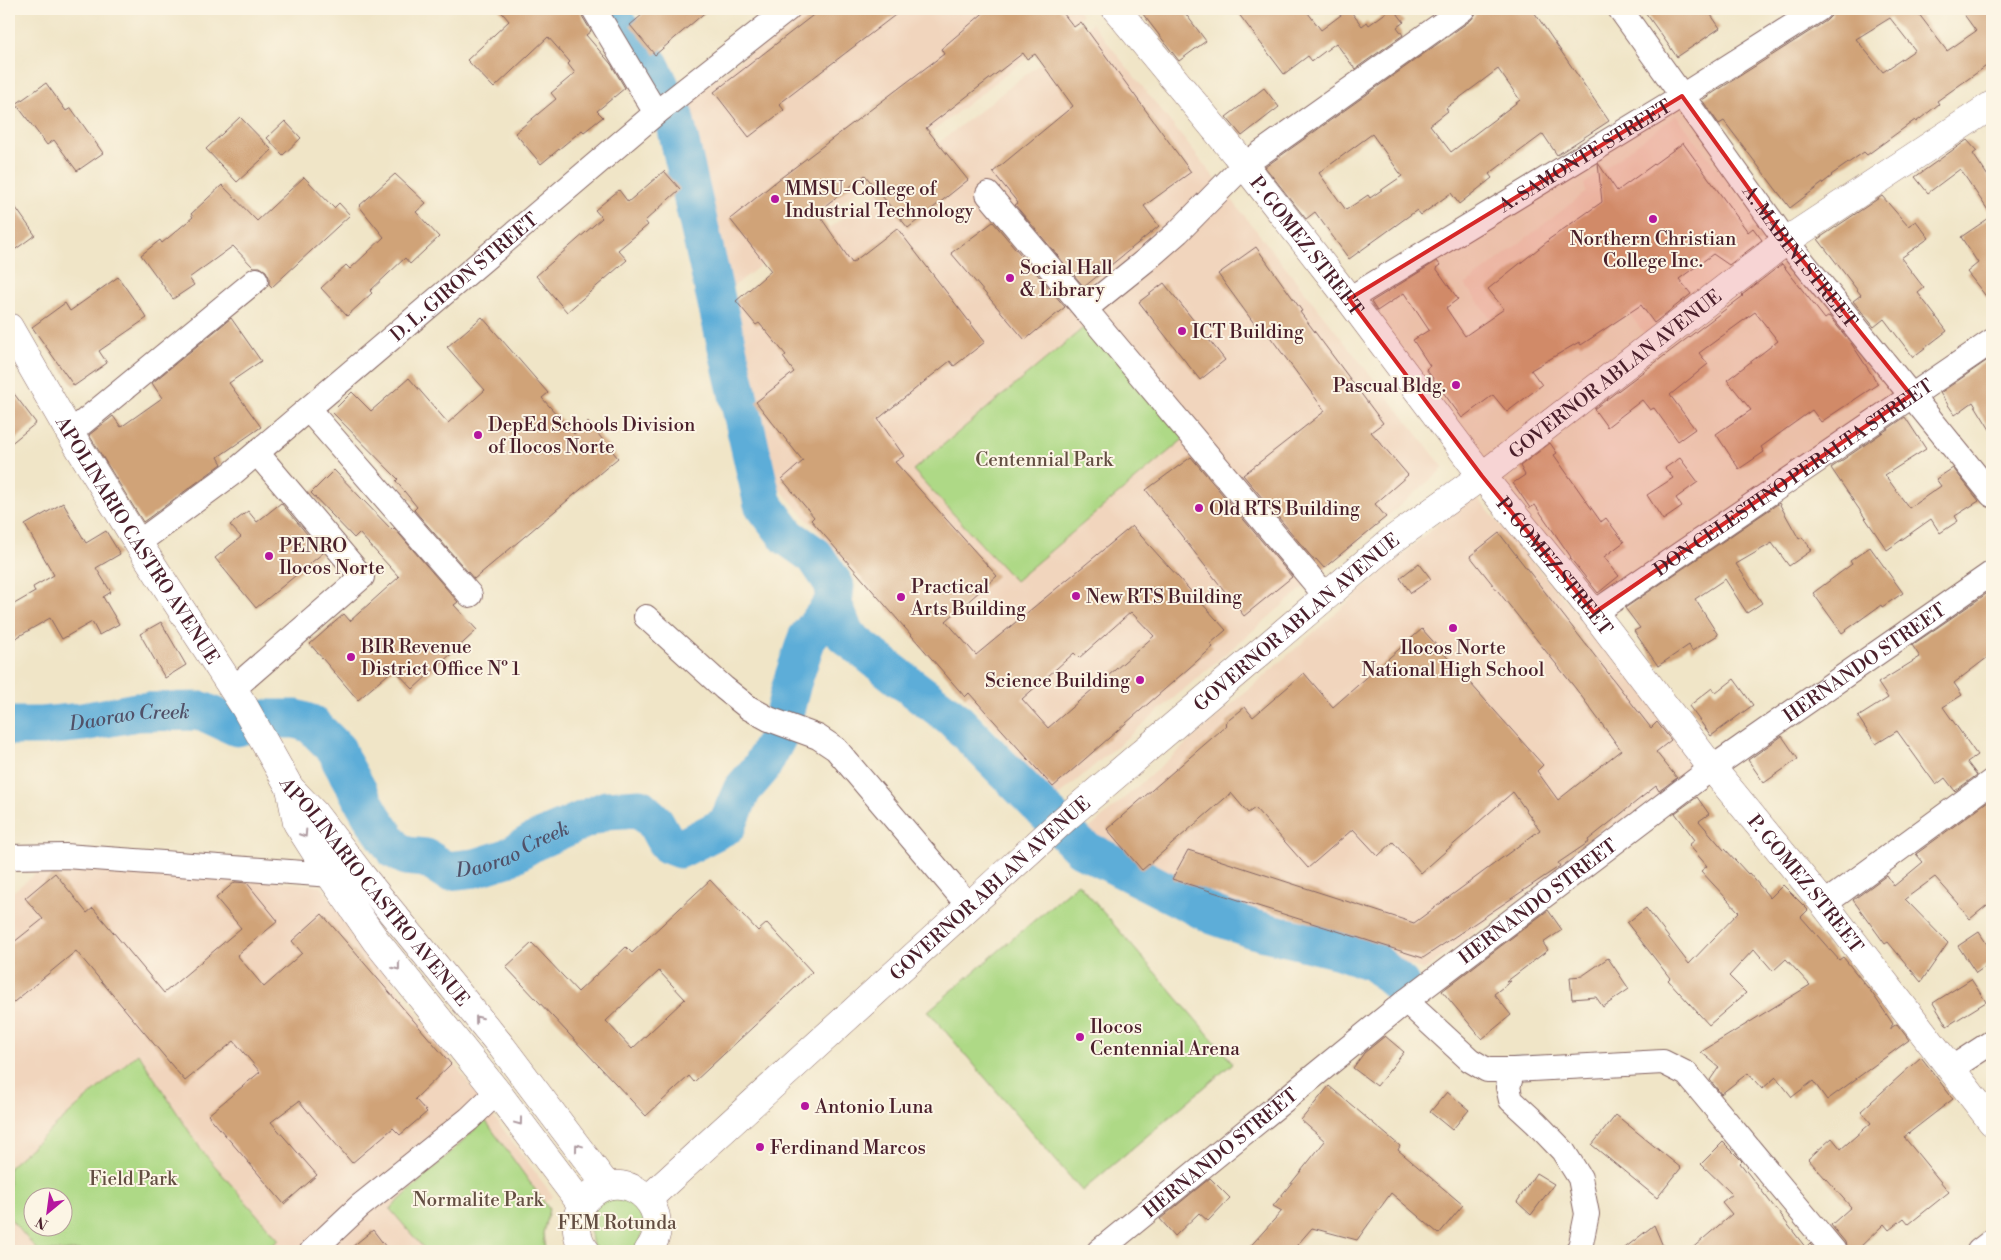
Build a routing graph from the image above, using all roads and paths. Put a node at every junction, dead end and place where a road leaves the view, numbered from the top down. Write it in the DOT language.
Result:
graph roads {
  1 [pos="594,9"];
  2 [pos="788,9"];
  3 [pos="1116,9"];
  4 [pos="1463,9"];
  5 [pos="1620,9"];
  6 [pos="1819,9"];
  7 [pos="1682,96"];
  8 [pos="1992,105"];
  9 [pos="656,113"];
  10 [pos="1244,166"];
  11 [pos="988,194"];
  12 [pos="1786,241"];
  13 [pos="256,280"];
  14 [pos="1349,300"];
  15 [pos="1085,309"];
  16 [pos="9,327"];
  17 [pos="1992,342"];
  18 [pos="1911,395"];
  19 [pos="308,409"];
  20 [pos="70,433"];
  21 [pos="256,453"];
  22 [pos="1482,476"];
  23 [pos="1992,495"];
  24 [pos="138,543"];
  25 [pos="1992,573"];
  26 [pos="470,595"];
  27 [pos="1326,596"];
  28 [pos="1594,613"];
  29 [pos="646,616"];
  30 [pos="239,698"];
  31 [pos="1712,768"];
  32 [pos="1992,781"];
  33 [pos="290,788"];
  34 [pos="9,857"];
  35 [pos="330,875"];
  36 [pos="362,876"];
  37 [pos="1824,904"];
  38 [pos="969,906"];
  39 [pos="1406,1001"];
  40 [pos="1992,1042"];
  41 [pos="1952,1068"];
  42 [pos="1513,1070"];
  43 [pos="497,1092"];
  44 [pos="1992,1122"];
  45 [pos="607,1186"];
  46 [pos="648,1199"];
  47 [pos="582,1205"];
  48 [pos="1992,1241"];
  49 [pos="312,1251"];
  50 [pos="586,1251"];
  51 [pos="648,1251"];
  52 [pos="1099,1251"];
  53 [pos="1578,1251"];
  54 [pos="1834,1251"];
  55 [pos="1980,1251"];
  1 -- 9 [label="street"];
  2 -- 9 [label="street, D. L. GIRON STREET"];
  3 -- 10 [label="main road, P. GOMEZ STREET"];
  4 -- 10 [label="street"];
  5 -- 7 [label="street, A. MABINI STREET"];
  6 -- 7 [label="street, A. SAMONTE STREET"];
  7 -- 12 [label="street, A. MABINI STREET"];
  7 -- 14 [label="street, A. SAMONTE STREET"];
  8 -- 12 [label="main road, GOVERNOR ABLAN AVENUE"];
  9 -- 19 [label="street, D. L. GIRON STREET"];
  10 -- 14 [label="main road, P. GOMEZ STREET"];
  10 -- 15 [label="street"];
  11 -- 15 [label="street"];
  12 -- 18 [label="street, A. MABINI STREET"];
  12 -- 22 [label="main road, GOVERNOR ABLAN AVENUE"];
  13 -- 20 [label="street"];
  14 -- 22 [label="main road, P. GOMEZ STREET"];
  15 -- 27 [label="street"];
  16 -- 20 [label="main road, APOLINARIO CASTRO AVENUE"];
  17 -- 18 [label="street, DON CELESTINO PERALTA STREET"];
  18 -- 23 [label="street, A. MABINI STREET"];
  18 -- 28 [label="street, DON CELESTINO PERALTA STREET"];
  19 -- 21 [label="street, D. L. GIRON STREET"];
  19 -- 26 [label="street"];
  20 -- 24 [label="main road, APOLINARIO CASTRO AVENUE"];
  21 -- 24 [label="street, D. L. GIRON STREET"];
  21 -- 30 [label="street"];
  22 -- 27 [label="main road, GOVERNOR ABLAN AVENUE"];
  22 -- 28 [label="main road, P. GOMEZ STREET"];
  24 -- 30 [label="main road, APOLINARIO CASTRO AVENUE"];
  25 -- 31 [label="street, HERNANDO STREET"];
  27 -- 38 [label="main road, GOVERNOR ABLAN AVENUE"];
  28 -- 31 [label="main road, P. GOMEZ STREET"];
  29 -- 38 [label="street"];
  30 -- 33 [label="main road, APOLINARIO CASTRO AVENUE"];
  31 -- 37 [label="main road, P. GOMEZ STREET"];
  31 -- 39 [label="street, HERNANDO STREET"];
  32 -- 37 [label="street"];
  33 -- 35 [label="main road, APOLINARIO CASTRO AVENUE, one-way"];
  33 -- 36 [label="main road, APOLINARIO CASTRO AVENUE"];
  34 -- 35 [label="street"];
  35 -- 36 [label="street"];
  35 -- 43 [label="main road, APOLINARIO CASTRO AVENUE, one-way"];
  45 -- 36 [label="main road, APOLINARIO CASTRO AVENUE, one-way"];
  37 -- 41 [label="main road, P. GOMEZ STREET"];
  38 -- 46 [label="main road, GOVERNOR ABLAN AVENUE"];
  39 -- 42 [label="street"];
  39 -- 52 [label="street, HERNANDO STREET"];
  40 -- 41 [label="street"];
  41 -- 44 [label="main road, P. GOMEZ STREET"];
  42 -- 53 [label="street"];
  42 -- 54 [label="street"];
  43 -- 47 [label="main road, APOLINARIO CASTRO AVENUE, one-way"];
  43 -- 49 [label="street"];
  45 -- 46 [label="main road"];
  45 -- 47 [label="main road"];
  46 -- 51 [label="main road"];
  47 -- 50 [label="main road"];
  48 -- 55 [label="street"];
}
